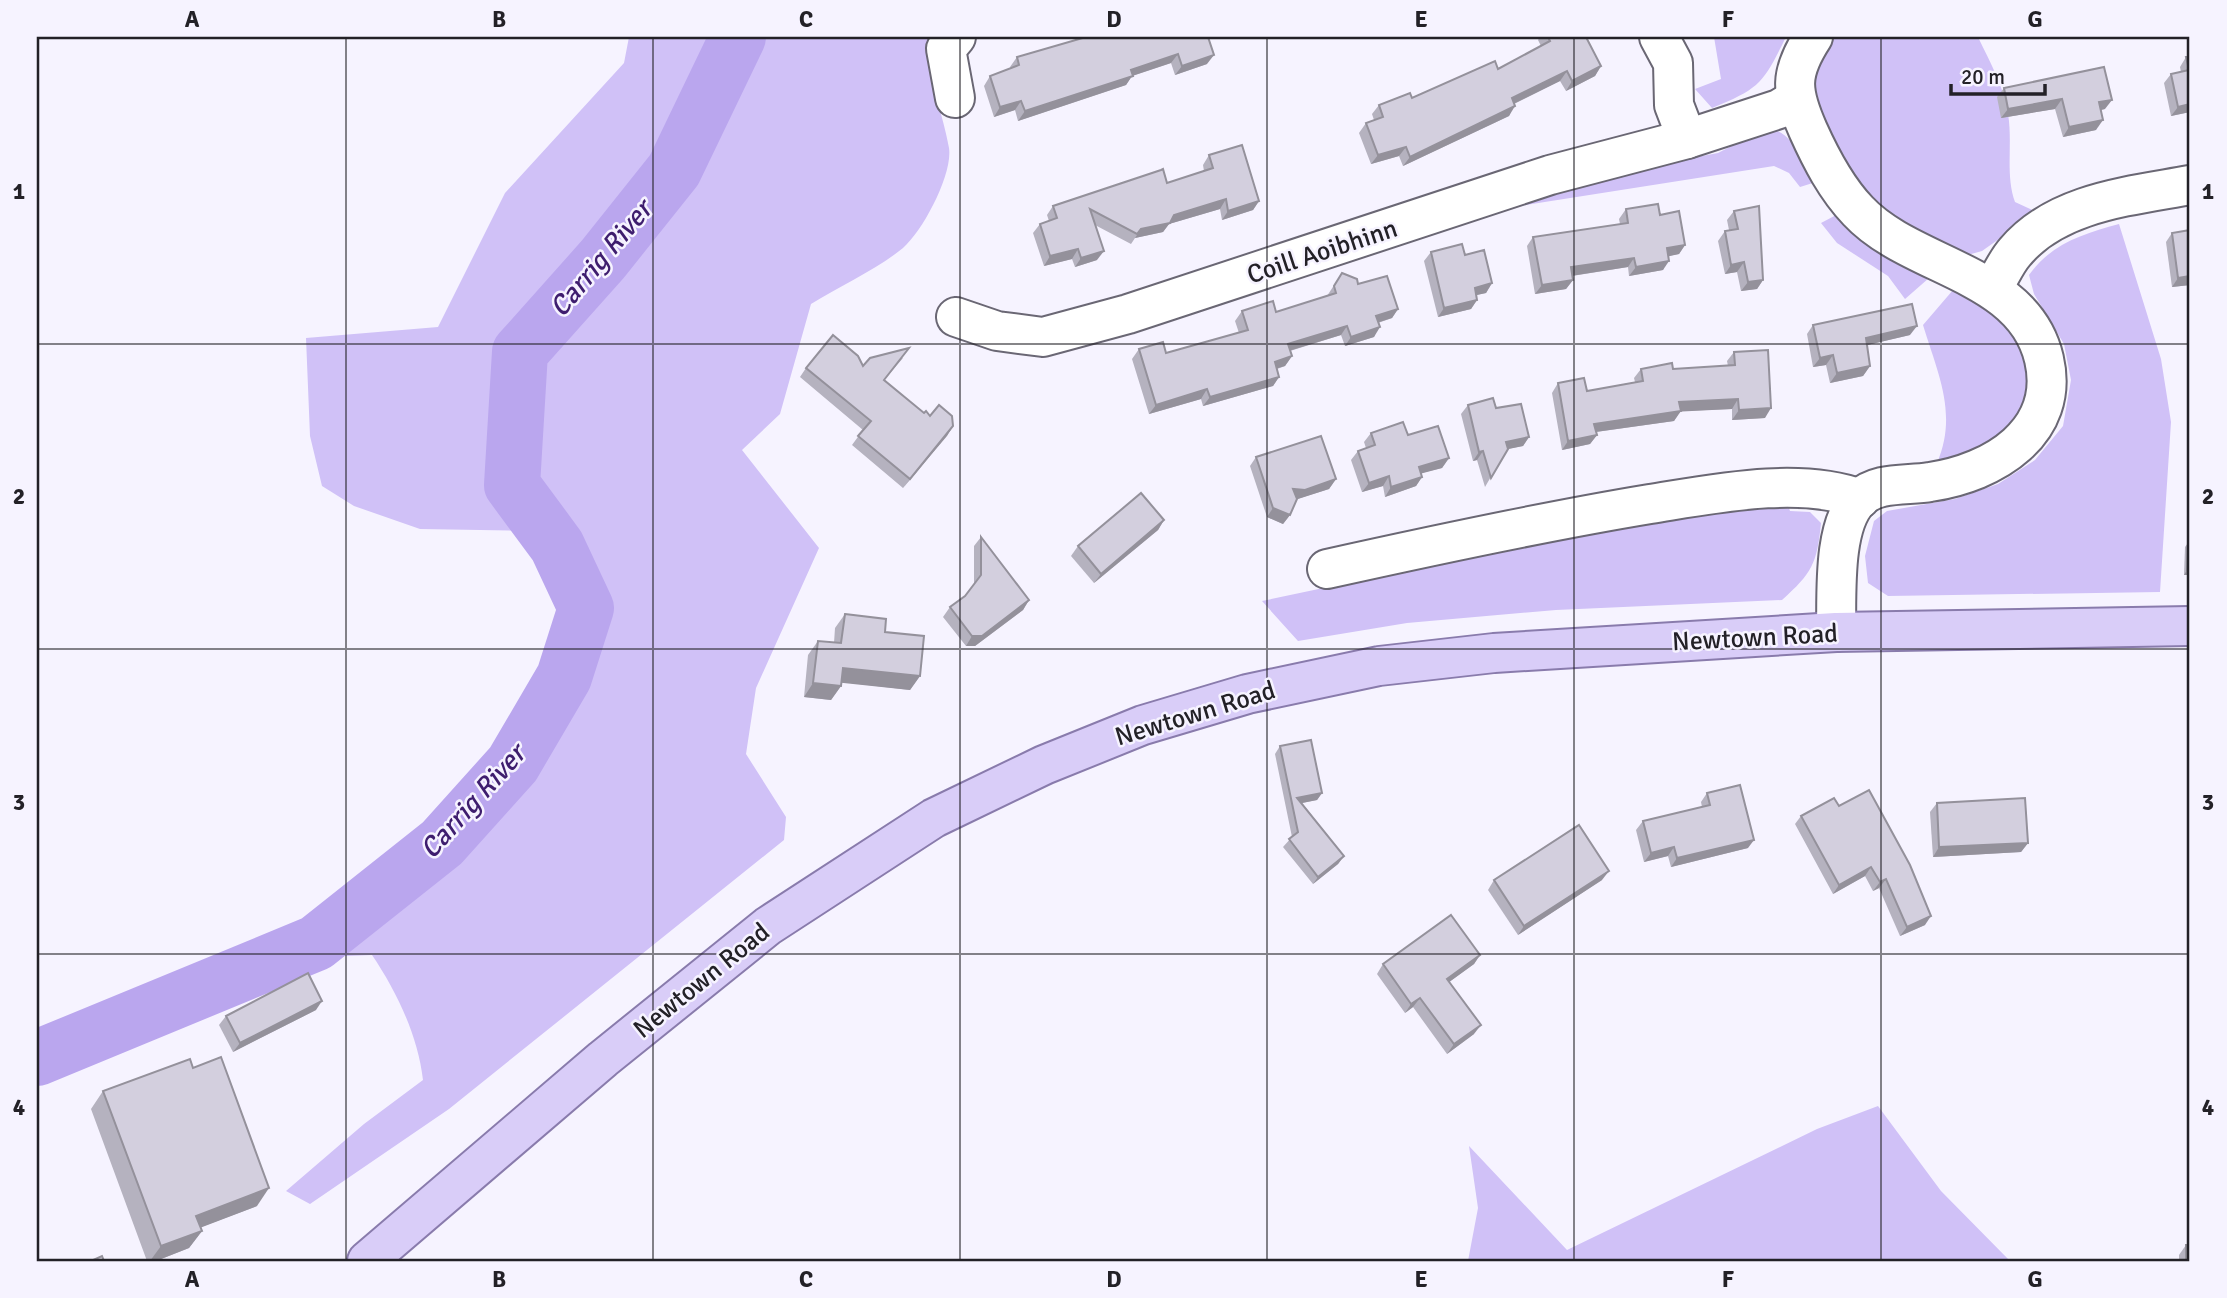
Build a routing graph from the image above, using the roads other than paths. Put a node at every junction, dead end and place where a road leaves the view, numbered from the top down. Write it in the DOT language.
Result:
graph roads {
  1 [pos="956,37"];
  2 [pos="1659,37"];
  3 [pos="1814,37"];
  4 [pos="955,98"];
  5 [pos="1794,100"];
  6 [pos="1687,139"];
  7 [pos="2190,185"];
  8 [pos="1992,289"];
  9 [pos="956,317"];
  10 [pos="1860,499"];
  11 [pos="1327,569"];
  12 [pos="2190,626"];
  13 [pos="1836,632"];
  14 [pos="367,1261"];
  1 -- 4 [label="street"];
  2 -- 6 [label="street"];
  3 -- 5 [label="street"];
  5 -- 6 [label="street, Coill Aoibhinn"];
  5 -- 8 [label="street"];
  6 -- 9 [label="street, Coill Aoibhinn"];
  7 -- 8 [label="street"];
  8 -- 10 [label="street"];
  10 -- 11 [label="street"];
  10 -- 13 [label="street"];
  12 -- 13 [label="main road, Newtown Road"];
  13 -- 14 [label="main road, Newtown Road"];
}
